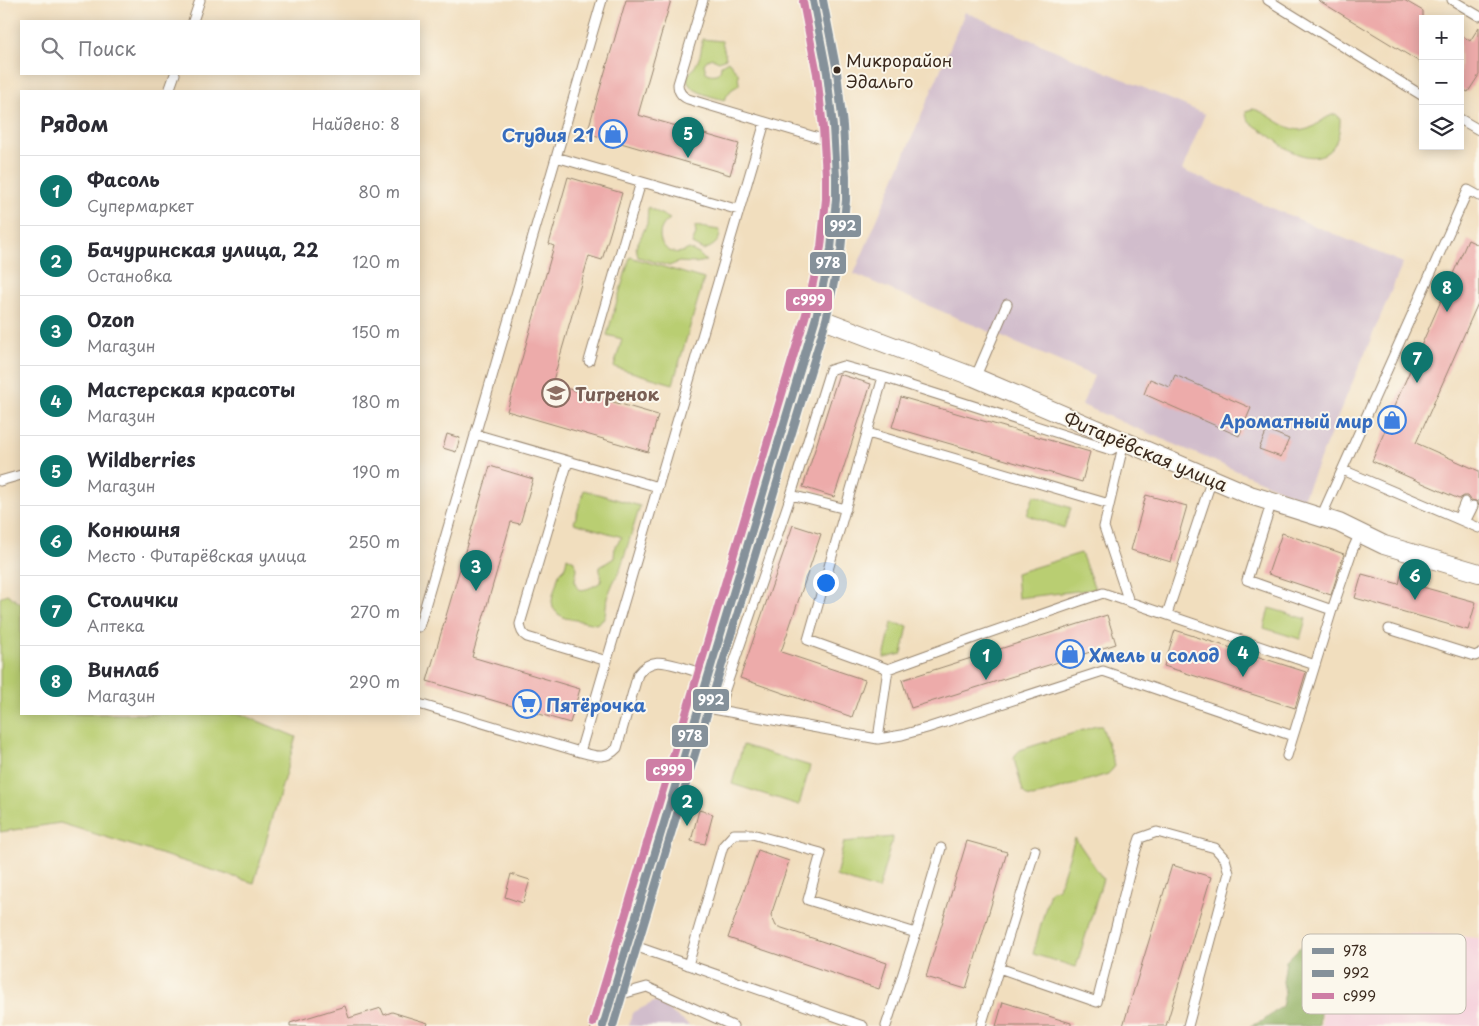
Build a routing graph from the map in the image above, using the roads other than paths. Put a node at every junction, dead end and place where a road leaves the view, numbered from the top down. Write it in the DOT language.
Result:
graph roads {
  1 [pos="200,0"];
  2 [pos="602,0"];
  3 [pos="703,0"];
  4 [pos="812,0"];
  5 [pos="1268,0"];
  6 [pos="1454,0"];
  7 [pos="1281,3"];
  8 [pos="1479,16"];
  9 [pos="193,20"];
  10 [pos="175,75"];
  11 [pos="169,90"];
  12 [pos="1419,93"];
  13 [pos="1464,121"];
  14 [pos="765,122"];
  15 [pos="1479,130"];
  16 [pos="834,142"];
  17 [pos="556,156"];
  18 [pos="641,182"];
  19 [pos="1479,196"];
  20 [pos="739,210"];
  21 [pos="1007,304"];
  22 [pos="816,317"];
  23 [pos="589,360"];
  24 [pos="884,377"];
  25 [pos="974,377"];
  26 [pos="868,433"];
  27 [pos="475,434"];
  28 [pos="1124,442"];
  29 [pos="568,461"];
  30 [pos="1343,470"];
  31 [pos="20,474"];
  32 [pos="1212,479"];
  33 [pos="0,481"];
  34 [pos="658,488"];
  35 [pos="791,495"];
  36 [pos="1272,501"];
  37 [pos="1109,504"];
  38 [pos="1469,504"];
  39 [pos="846,509"];
  40 [pos="1321,517"];
  41 [pos="1462,521"];
  42 [pos="1479,528"];
  43 [pos="1360,533"];
  44 [pos="1479,573"];
  45 [pos="1129,602"];
  46 [pos="1332,610"];
  47 [pos="1167,614"];
  48 [pos="420,624"];
  49 [pos="1389,630"];
  50 [pos="1479,654"];
  51 [pos="607,661"];
  52 [pos="1315,665"];
  53 [pos="888,669"];
  54 [pos="709,675"];
  55 [pos="420,704"];
  56 [pos="709,708"];
  57 [pos="1293,736"];
  58 [pos="878,739"];
  59 [pos="580,752"];
  60 [pos="1287,756"];
  61 [pos="941,848"];
  62 [pos="1035,850"];
  63 [pos="916,933"];
  64 [pos="628,944"];
  65 [pos="688,965"];
  66 [pos="999,968"];
  67 [pos="613,996"];
  68 [pos="603,1026"];
  69 [pos="733,1026"];
  70 [pos="863,1026"];
  71 [pos="886,1026"];
  72 [pos="981,1026"];
  73 [pos="1188,1026"];
  1 -- 9 [label="lane"];
  2 -- 17 [label="lane"];
  3 -- 14 [label="lane"];
  4 -- 16 [label="street"];
  5 -- 7 [label="lane"];
  6 -- 8 [label="lane"];
  7 -- 12 [label="lane"];
  10 -- 11 [label="lane"];
  13 -- 15 [label="lane"];
  14 -- 16 [label="lane"];
  14 -- 20 [label="lane"];
  16 -- 22 [label="street"];
  17 -- 18 [label="lane"];
  17 -- 27 [label="lane"];
  18 -- 20 [label="lane"];
  18 -- 23 [label="lane"];
  19 -- 30 [label="lane"];
  20 -- 34 [label="lane"];
  21 -- 25 [label="lane"];
  22 -- 25 [label="street, Фитарёвская улица"];
  22 -- 54 [label="street"];
  24 -- 26 [label="lane"];
  24 -- 28 [label="lane"];
  24 -- 35 [label="lane"];
  25 -- 28 [label="street, Фитарёвская улица"];
  26 -- 37 [label="lane"];
  26 -- 39 [label="lane"];
  27 -- 29 [label="lane"];
  27 -- 48 [label="lane"];
  28 -- 32 [label="street, Фитарёвская улица"];
  28 -- 37 [label="lane"];
  29 -- 34 [label="lane"];
  29 -- 51 [label="lane"];
  30 -- 40 [label="lane"];
  30 -- 41 [label="lane"];
  31 -- 33 [label="lane"];
  32 -- 36 [label="street, Фитарёвская улица"];
  32 -- 47 [label="lane"];
  34 -- 51 [label="lane"];
  35 -- 39 [label="lane"];
  35 -- 56 [label="lane"];
  36 -- 40 [label="street, Фитарёвская улица"];
  36 -- 46 [label="lane"];
  37 -- 45 [label="lane"];
  38 -- 41 [label="lane"];
  39 -- 53 [label="lane"];
  40 -- 43 [label="street, Фитарёвская улица"];
  41 -- 42 [label="lane"];
  43 -- 44 [label="street, Фитарёвская улица"];
  43 -- 46 [label="lane"];
  45 -- 47 [label="lane"];
  45 -- 53 [label="lane"];
  46 -- 52 [label="lane"];
  47 -- 52 [label="lane"];
  49 -- 50 [label="lane"];
  51 -- 59 [label="lane"];
  52 -- 57 [label="lane"];
  53 -- 58 [label="lane"];
  54 -- 56 [label="street"];
  54 -- 59 [label="lane"];
  55 -- 59 [label="lane"];
  56 -- 58 [label="lane"];
  56 -- 64 [label="street"];
  57 -- 58 [label="lane"];
  57 -- 60 [label="lane"];
  61 -- 63 [label="lane"];
  62 -- 66 [label="lane"];
  63 -- 65 [label="lane"];
  63 -- 71 [label="lane"];
  64 -- 65 [label="lane"];
  64 -- 67 [label="street"];
  65 -- 70 [label="lane"];
  66 -- 72 [label="lane"];
  66 -- 73 [label="lane"];
  67 -- 68 [label="street"];
  67 -- 69 [label="lane"];
}
